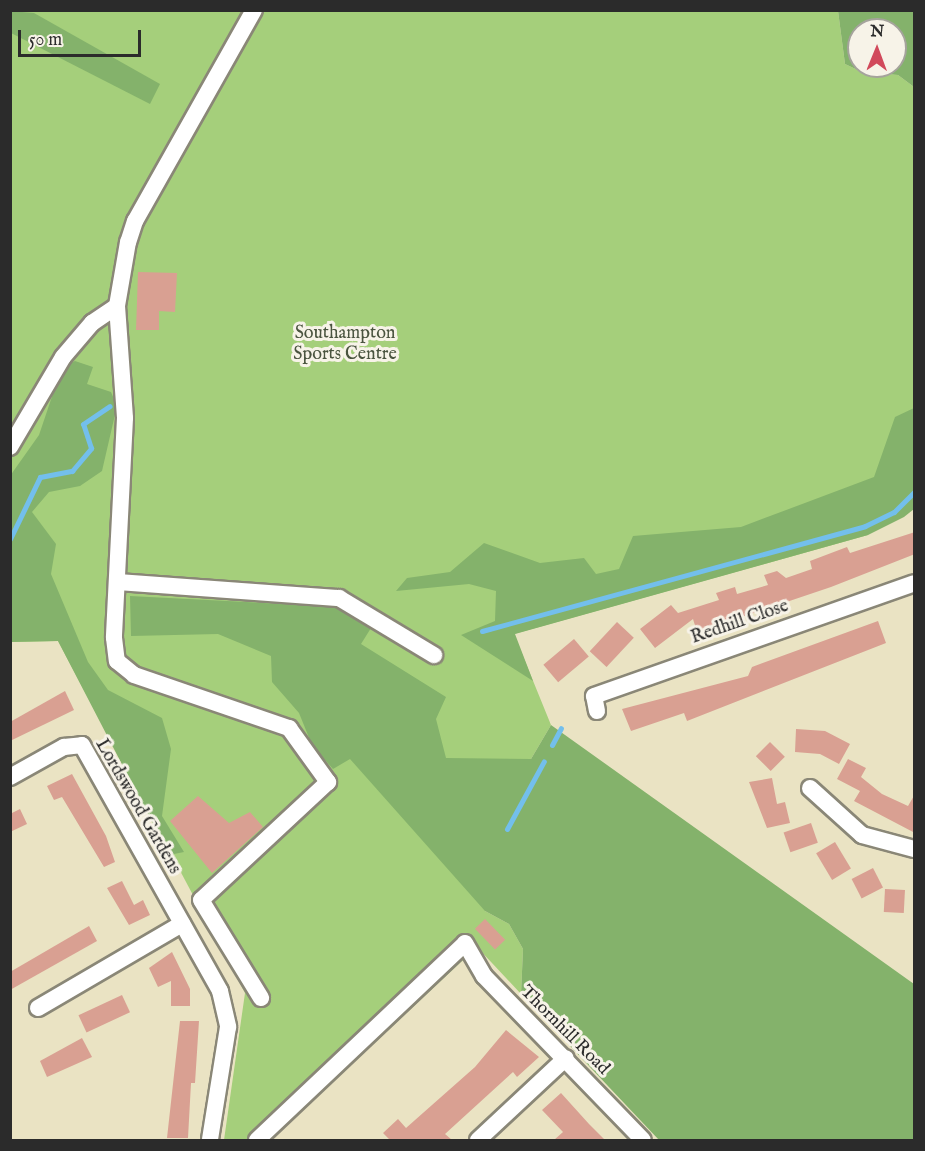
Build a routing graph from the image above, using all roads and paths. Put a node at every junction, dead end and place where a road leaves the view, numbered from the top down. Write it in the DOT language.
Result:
graph roads {
  1 [pos="254,10"];
  2 [pos="117,306"];
  3 [pos="10,447"];
  4 [pos="119,582"];
  5 [pos="915,583"];
  6 [pos="434,655"];
  7 [pos="597,711"];
  8 [pos="10,777"];
  9 [pos="810,788"];
  10 [pos="915,849"];
  11 [pos="182,924"];
  12 [pos="261,998"];
  13 [pos="38,1008"];
  14 [pos="566,1058"];
  15 [pos="210,1140"];
  16 [pos="257,1140"];
  17 [pos="478,1140"];
  18 [pos="643,1140"];
  1 -- 2 [label="street"];
  2 -- 3 [label="street"];
  2 -- 4 [label="street"];
  4 -- 6 [label="street"];
  4 -- 12 [label="street"];
  5 -- 7 [label="street, Redhill Close"];
  8 -- 11 [label="street, Lordswood Gardens"];
  9 -- 10 [label="street"];
  11 -- 13 [label="street"];
  11 -- 15 [label="street, Lordswood Gardens"];
  14 -- 16 [label="street, Thornhill Road"];
  14 -- 17 [label="street"];
  14 -- 18 [label="street, Thornhill Road"];
}
